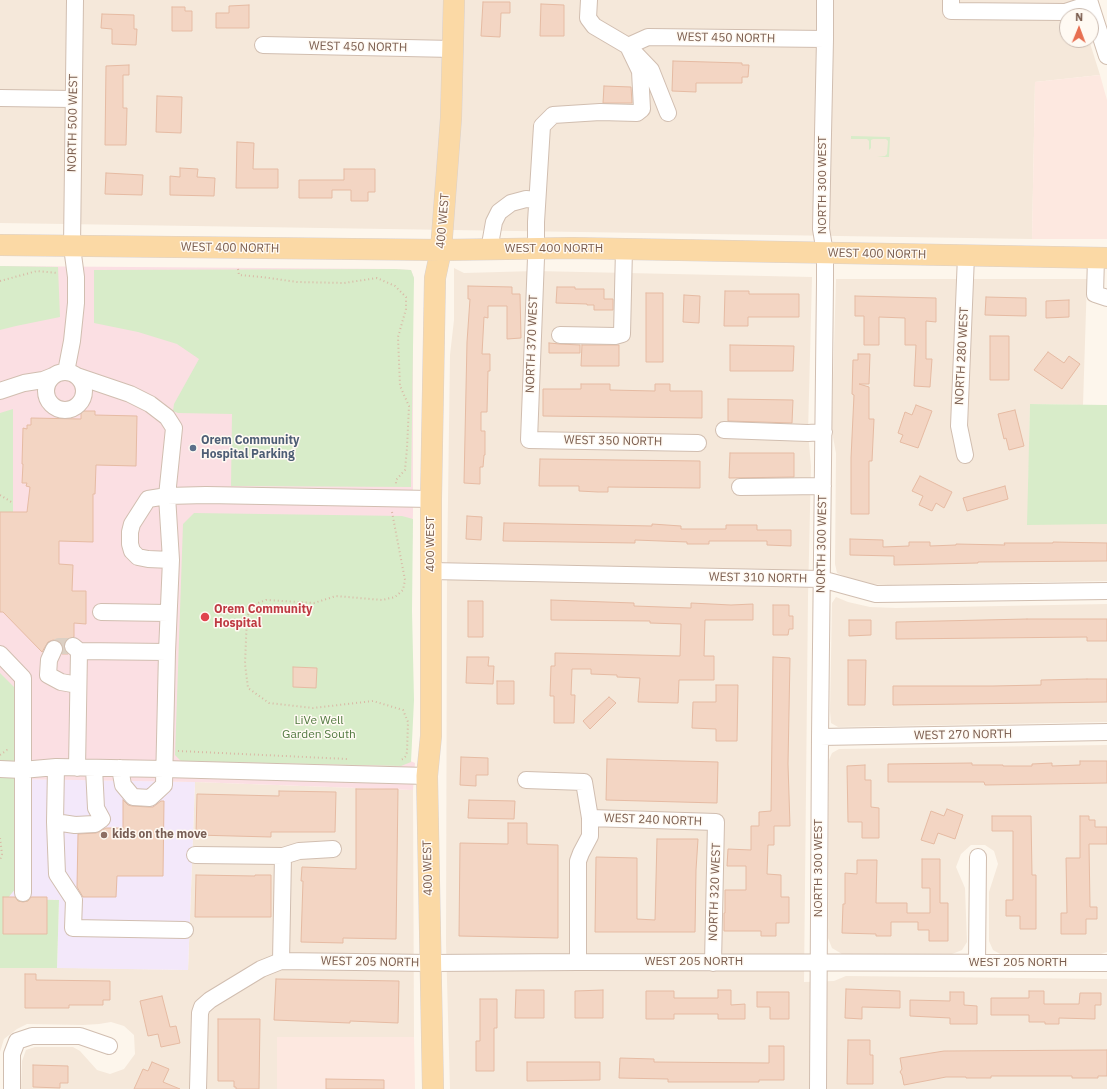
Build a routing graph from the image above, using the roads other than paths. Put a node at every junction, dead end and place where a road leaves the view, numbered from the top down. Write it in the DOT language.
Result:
graph roads {
  1 [pos="75,0"];
  2 [pos="454,0"];
  3 [pos="589,0"];
  4 [pos="825,0"];
  5 [pos="952,0"];
  6 [pos="1089,2"];
  7 [pos="825,39"];
  8 [pos="263,45"];
  9 [pos="628,46"];
  10 [pos="453,49"];
  11 [pos="1107,56"];
  12 [pos="0,98"];
  13 [pos="73,99"];
  14 [pos="668,113"];
  15 [pos="537,200"];
  16 [pos="0,245"];
  17 [pos="72,246"];
  18 [pos="536,248"];
  19 [pos="624,249"];
  20 [pos="441,250"];
  21 [pos="489,250"];
  22 [pos="825,253"];
  23 [pos="966,256"];
  24 [pos="1102,258"];
  25 [pos="1107,298"];
  26 [pos="560,336"];
  27 [pos="65,375"];
  28 [pos="0,391"];
  29 [pos="724,430"];
  30 [pos="824,432"];
  31 [pos="528,440"];
  32 [pos="698,443"];
  33 [pos="965,455"];
  34 [pos="823,486"];
  35 [pos="740,487"];
  36 [pos="167,496"];
  37 [pos="431,499"];
  38 [pos="171,560"];
  39 [pos="431,571"];
  40 [pos="821,579"];
  41 [pos="1107,591"];
  42 [pos="101,612"];
  43 [pos="168,613"];
  44 [pos="54,649"];
  45 [pos="167,652"];
  46 [pos="0,654"];
  47 [pos="78,684"];
  48 [pos="1107,732"];
  49 [pos="820,737"];
  50 [pos="56,767"];
  51 [pos="77,768"];
  52 [pos="94,768"];
  53 [pos="120,768"];
  54 [pos="0,769"];
  55 [pos="164,769"];
  56 [pos="22,770"];
  57 [pos="427,776"];
  58 [pos="526,780"];
  59 [pos="590,818"];
  60 [pos="55,822"];
  61 [pos="716,822"];
  62 [pos="333,849"];
  63 [pos="195,855"];
  64 [pos="283,856"];
  65 [pos="978,857"];
  66 [pos="23,893"];
  67 [pos="185,930"];
  68 [pos="281,961"];
  69 [pos="578,962"];
  70 [pos="430,963"];
  71 [pos="713,963"];
  72 [pos="818,963"];
  73 [pos="977,963"];
  74 [pos="1107,963"];
  75 [pos="109,1046"];
  76 [pos="12,1089"];
  77 [pos="198,1089"];
  78 [pos="433,1089"];
  79 [pos="818,1089"];
  1 -- 13 [label="street, NORTH 500 WEST"];
  2 -- 10 [label="main road, 400 WEST"];
  3 -- 9 [label="street"];
  4 -- 7 [label="street, NORTH 300 WEST"];
  5 -- 6 [label="street"];
  6 -- 11 [label="street"];
  7 -- 9 [label="street, WEST 450 NORTH"];
  7 -- 22 [label="street, NORTH 300 WEST"];
  8 -- 10 [label="street, WEST 450 NORTH"];
  9 -- 14 [label="street"];
  9 -- 15 [label="street, NORTH 370 WEST"];
  10 -- 20 [label="main road, 400 WEST"];
  12 -- 13 [label="street"];
  13 -- 17 [label="street, NORTH 500 WEST"];
  15 -- 18 [label="street, NORTH 370 WEST"];
  15 -- 21 [label="street"];
  16 -- 17 [label="main road, WEST 400 NORTH"];
  17 -- 20 [label="main road, WEST 400 NORTH"];
  17 -- 27 [label="street, NORTH 500 WEST"];
  18 -- 19 [label="main road, WEST 400 NORTH"];
  18 -- 21 [label="main road, WEST 400 NORTH"];
  18 -- 31 [label="street, NORTH 370 WEST"];
  19 -- 22 [label="main road, WEST 400 NORTH"];
  19 -- 26 [label="street"];
  20 -- 21 [label="main road, WEST 400 NORTH"];
  20 -- 37 [label="main road, 400 WEST"];
  22 -- 23 [label="main road, WEST 400 NORTH"];
  22 -- 30 [label="street, NORTH 300 WEST"];
  23 -- 24 [label="main road, WEST 400 NORTH"];
  23 -- 33 [label="street, NORTH 280 WEST"];
  24 -- 25 [label="street"];
  27 -- 28 [label="street"];
  27 -- 36 [label="street"];
  29 -- 30 [label="street"];
  30 -- 34 [label="street, NORTH 300 WEST"];
  31 -- 32 [label="street, WEST 350 NORTH"];
  34 -- 35 [label="street"];
  34 -- 40 [label="street, NORTH 300 WEST"];
  36 -- 37 [label="street"];
  36 -- 38 [label="street"];
  36 -- 38 [label="street"];
  37 -- 39 [label="main road, 400 WEST"];
  38 -- 43 [label="street"];
  39 -- 40 [label="street, WEST 310 NORTH"];
  39 -- 57 [label="main road, 400 WEST"];
  40 -- 41 [label="street, WEST 310 NORTH"];
  40 -- 49 [label="street, NORTH 300 WEST"];
  42 -- 43 [label="street"];
  43 -- 45 [label="street"];
  44 -- 47 [label="street"];
  45 -- 47 [label="street"];
  45 -- 55 [label="street"];
  46 -- 56 [label="street"];
  47 -- 51 [label="street"];
  48 -- 49 [label="street, WEST 270 NORTH"];
  49 -- 72 [label="street, NORTH 300 WEST"];
  50 -- 51 [label="street"];
  50 -- 56 [label="street"];
  50 -- 60 [label="street"];
  51 -- 52 [label="street"];
  52 -- 53 [label="street"];
  52 -- 60 [label="street"];
  53 -- 55 [label="street"];
  53 -- 55 [label="street"];
  54 -- 56 [label="street"];
  55 -- 57 [label="street"];
  56 -- 66 [label="street"];
  57 -- 70 [label="main road, 400 WEST"];
  58 -- 59 [label="street"];
  59 -- 61 [label="street, WEST 240 NORTH"];
  59 -- 69 [label="street"];
  60 -- 67 [label="street"];
  61 -- 71 [label="street, NORTH 320 WEST"];
  62 -- 64 [label="street"];
  63 -- 64 [label="street"];
  64 -- 68 [label="street"];
  65 -- 73 [label="street"];
  68 -- 70 [label="street, WEST 205 NORTH"];
  68 -- 77 [label="street"];
  69 -- 70 [label="street, WEST 205 NORTH"];
  69 -- 71 [label="street, WEST 205 NORTH"];
  70 -- 78 [label="main road, 400 WEST"];
  71 -- 72 [label="street, WEST 205 NORTH"];
  72 -- 73 [label="street, WEST 205 NORTH"];
  72 -- 79 [label="street, NORTH 300 WEST"];
  73 -- 74 [label="street, WEST 205 NORTH"];
  75 -- 76 [label="street"];
}
